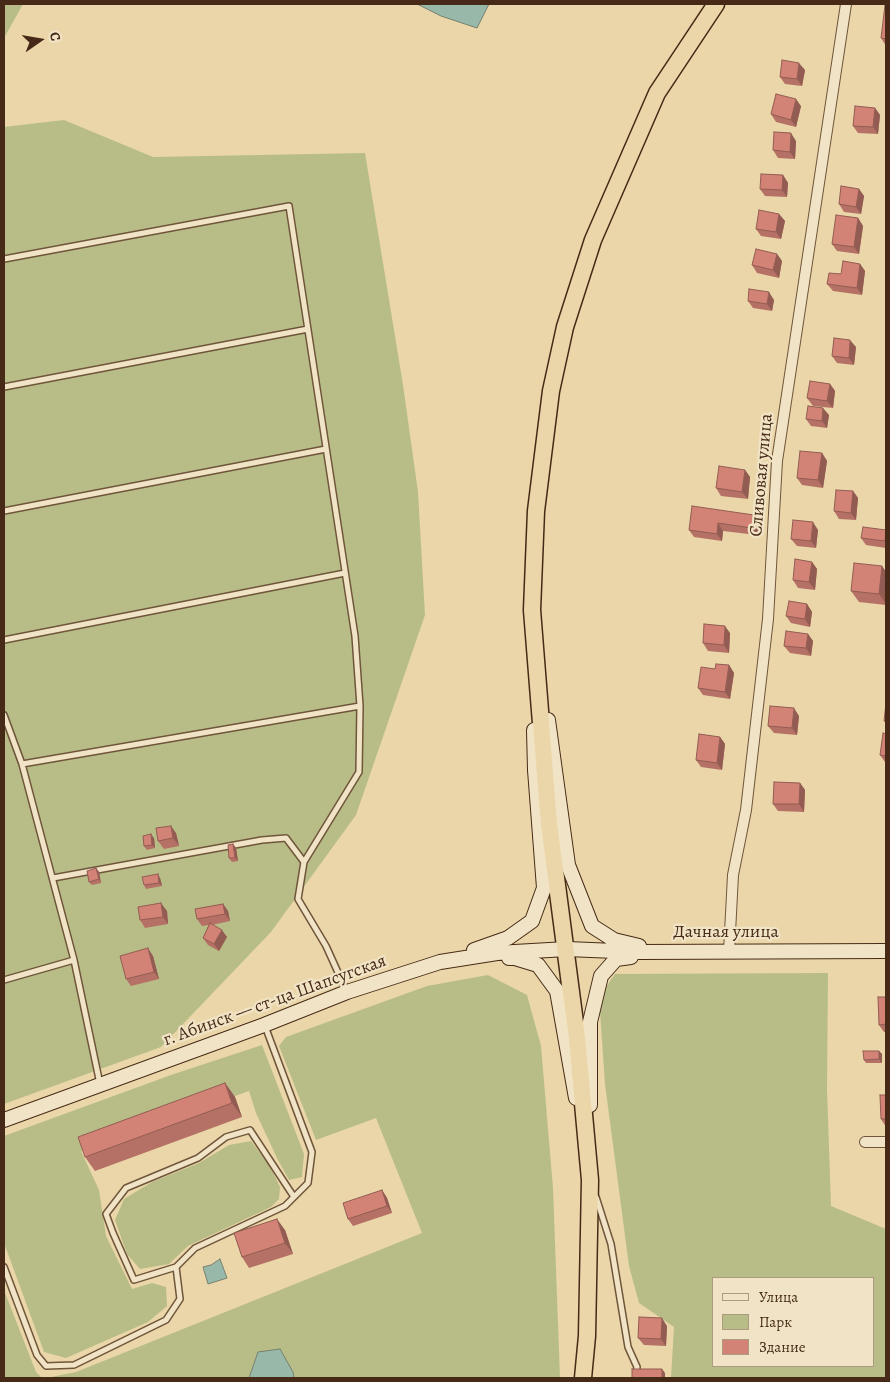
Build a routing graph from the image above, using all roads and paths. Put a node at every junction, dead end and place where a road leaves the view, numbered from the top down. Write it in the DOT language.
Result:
graph roads {
  1 [pos="716,4"];
  2 [pos="846,4"];
  3 [pos="4,259"];
  4 [pos="308,329"];
  5 [pos="4,387"];
  6 [pos="326,449"];
  7 [pos="4,511"];
  8 [pos="345,573"];
  9 [pos="532,610"];
  10 [pos="4,640"];
  11 [pos="360,706"];
  12 [pos="4,715"];
  13 [pos="22,764"];
  14 [pos="304,862"];
  15 [pos="53,878"];
  16 [pos="567,949"];
  17 [pos="886,951"];
  18 [pos="664,952"];
  19 [pos="729,952"];
  20 [pos="74,960"];
  21 [pos="440,962"];
  22 [pos="4,972"];
  23 [pos="5,980"];
  24 [pos="347,992"];
  25 [pos="264,1025"];
  26 [pos="100,1085"];
  27 [pos="4,1120"];
  28 [pos="865,1142"];
  29 [pos="886,1142"];
  30 [pos="590,1180"];
  31 [pos="294,1197"];
  32 [pos="4,1267"];
  33 [pos="176,1267"];
  34 [pos="583,1378"];
  35 [pos="636,1378"];
  1 -- 9 [label="highway"];
  2 -- 19 [label="street, Сливовая улица"];
  3 -- 4 [label="lane"];
  4 -- 5 [label="lane"];
  4 -- 6 [label="lane"];
  6 -- 7 [label="lane"];
  6 -- 8 [label="lane"];
  8 -- 10 [label="lane"];
  8 -- 11 [label="lane"];
  9 -- 16 [label="highway"];
  9 -- 18 [label="main road"];
  9 -- 21 [label="main road"];
  11 -- 13 [label="lane"];
  11 -- 14 [label="lane"];
  12 -- 13 [label="lane"];
  13 -- 15 [label="lane"];
  14 -- 15 [label="lane"];
  14 -- 24 [label="lane"];
  15 -- 20 [label="lane"];
  16 -- 18 [label="main road, Дачная улица"];
  16 -- 21 [label="main road, г. Абинск — ст-ца Шапсугская"];
  16 -- 30 [label="highway"];
  17 -- 19 [label="main road, Дачная улица"];
  18 -- 19 [label="main road, Дачная улица"];
  18 -- 30 [label="main road"];
  20 -- 23 [label="lane"];
  20 -- 26 [label="lane"];
  21 -- 24 [label="main road, г. Абинск — ст-ца Шапсугская"];
  21 -- 30 [label="main road"];
  22 -- 23 [label="lane"];
  24 -- 25 [label="main road, г. Абинск — ст-ца Шапсугская"];
  25 -- 26 [label="main road, г. Абинск — ст-ца Шапсугская"];
  25 -- 31 [label="lane"];
  26 -- 27 [label="main road, г. Абинск — ст-ца Шапсугская"];
  28 -- 29 [label="street"];
  30 -- 34 [label="highway"];
  30 -- 35 [label="lane"];
  31 -- 33 [label="lane"];
  31 -- 33 [label="lane"];
  32 -- 33 [label="lane"];
}
